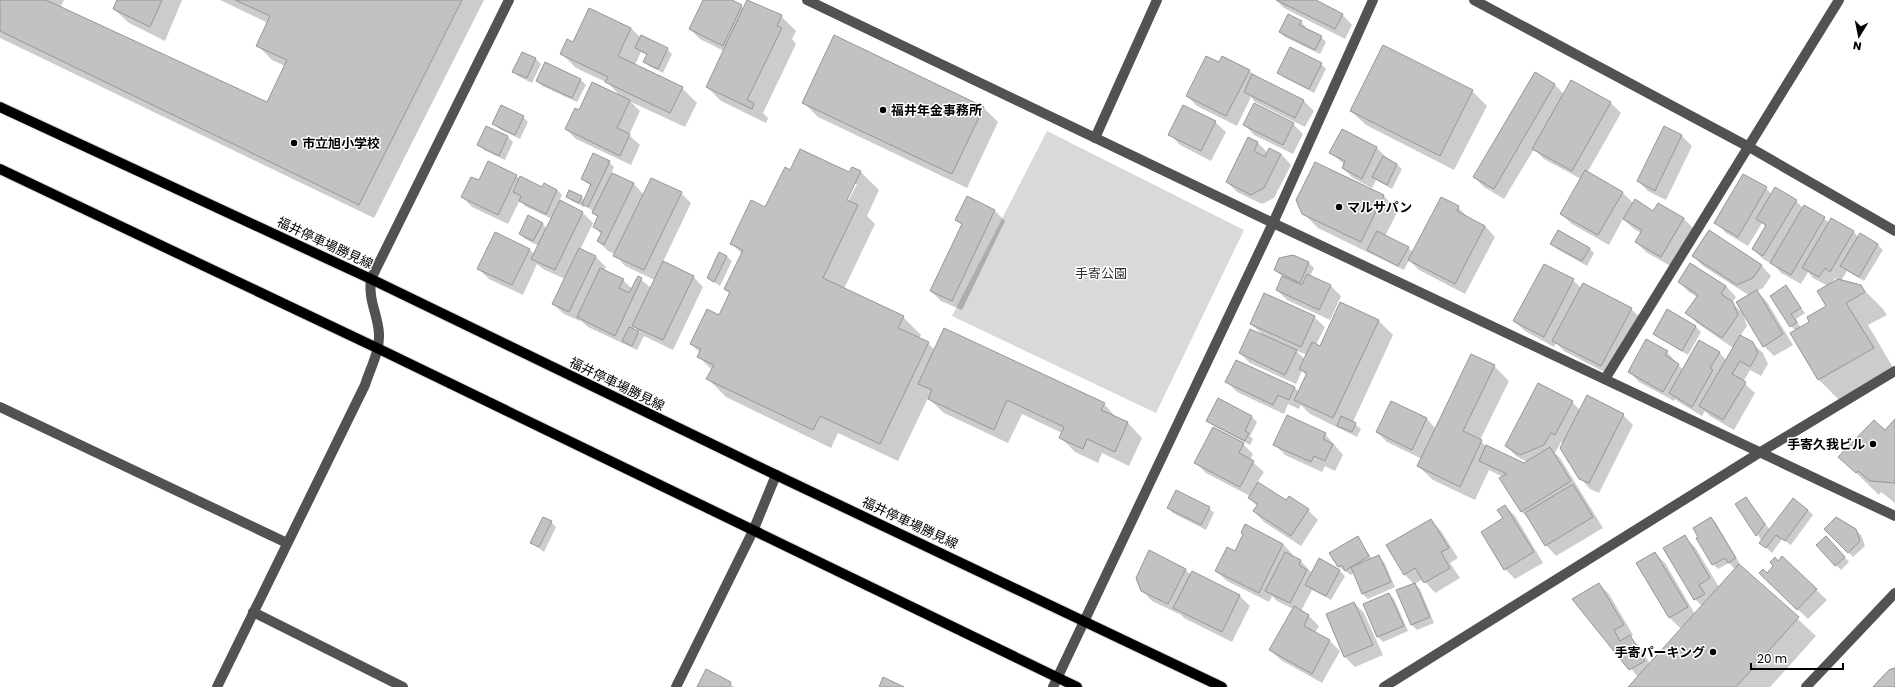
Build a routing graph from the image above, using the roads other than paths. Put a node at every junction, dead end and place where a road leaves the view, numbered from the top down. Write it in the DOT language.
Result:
graph roads {
  1 [pos="509,0"];
  2 [pos="808,0"];
  3 [pos="1157,0"];
  4 [pos="1373,0"];
  5 [pos="1474,0"];
  6 [pos="1839,0"];
  7 [pos="0,107"];
  8 [pos="1095,138"];
  9 [pos="1749,147"];
  10 [pos="0,169"];
  11 [pos="1273,223"];
  12 [pos="1895,231"];
  13 [pos="371,278"];
  14 [pos="377,348"];
  15 [pos="1895,371"];
  16 [pos="1605,379"];
  17 [pos="0,407"];
  18 [pos="1759,453"];
  19 [pos="776,475"];
  20 [pos="1895,516"];
  21 [pos="753,531"];
  22 [pos="287,542"];
  23 [pos="1895,593"];
  24 [pos="253,612"];
  25 [pos="1086,621"];
  26 [pos="1055,682"];
  27 [pos="217,687"];
  28 [pos="403,687"];
  29 [pos="676,687"];
  30 [pos="1077,687"];
  31 [pos="1222,687"];
  32 [pos="1384,687"];
  33 [pos="1806,687"];
  1 -- 13 [label="street"];
  2 -- 8 [label="street"];
  3 -- 8 [label="street"];
  4 -- 11 [label="street"];
  5 -- 9 [label="street"];
  6 -- 9 [label="street"];
  7 -- 13 [label="main road, 福井停車場勝見線"];
  8 -- 11 [label="street"];
  9 -- 12 [label="street"];
  9 -- 16 [label="street"];
  10 -- 14 [label="main road"];
  11 -- 16 [label="street"];
  11 -- 25 [label="street"];
  13 -- 14 [label="street"];
  13 -- 19 [label="main road, 福井停車場勝見線"];
  14 -- 21 [label="main road"];
  14 -- 22 [label="street"];
  15 -- 18 [label="street"];
  16 -- 18 [label="street"];
  17 -- 22 [label="street"];
  18 -- 20 [label="street"];
  18 -- 32 [label="street"];
  19 -- 21 [label="street"];
  19 -- 25 [label="main road, 福井停車場勝見線"];
  21 -- 26 [label="main road"];
  21 -- 29 [label="street"];
  22 -- 24 [label="street"];
  23 -- 33 [label="street"];
  24 -- 27 [label="street"];
  24 -- 28 [label="street"];
  25 -- 26 [label="street"];
  25 -- 31 [label="main road, 福井停車場勝見線"];
  26 -- 30 [label="main road"];
}
